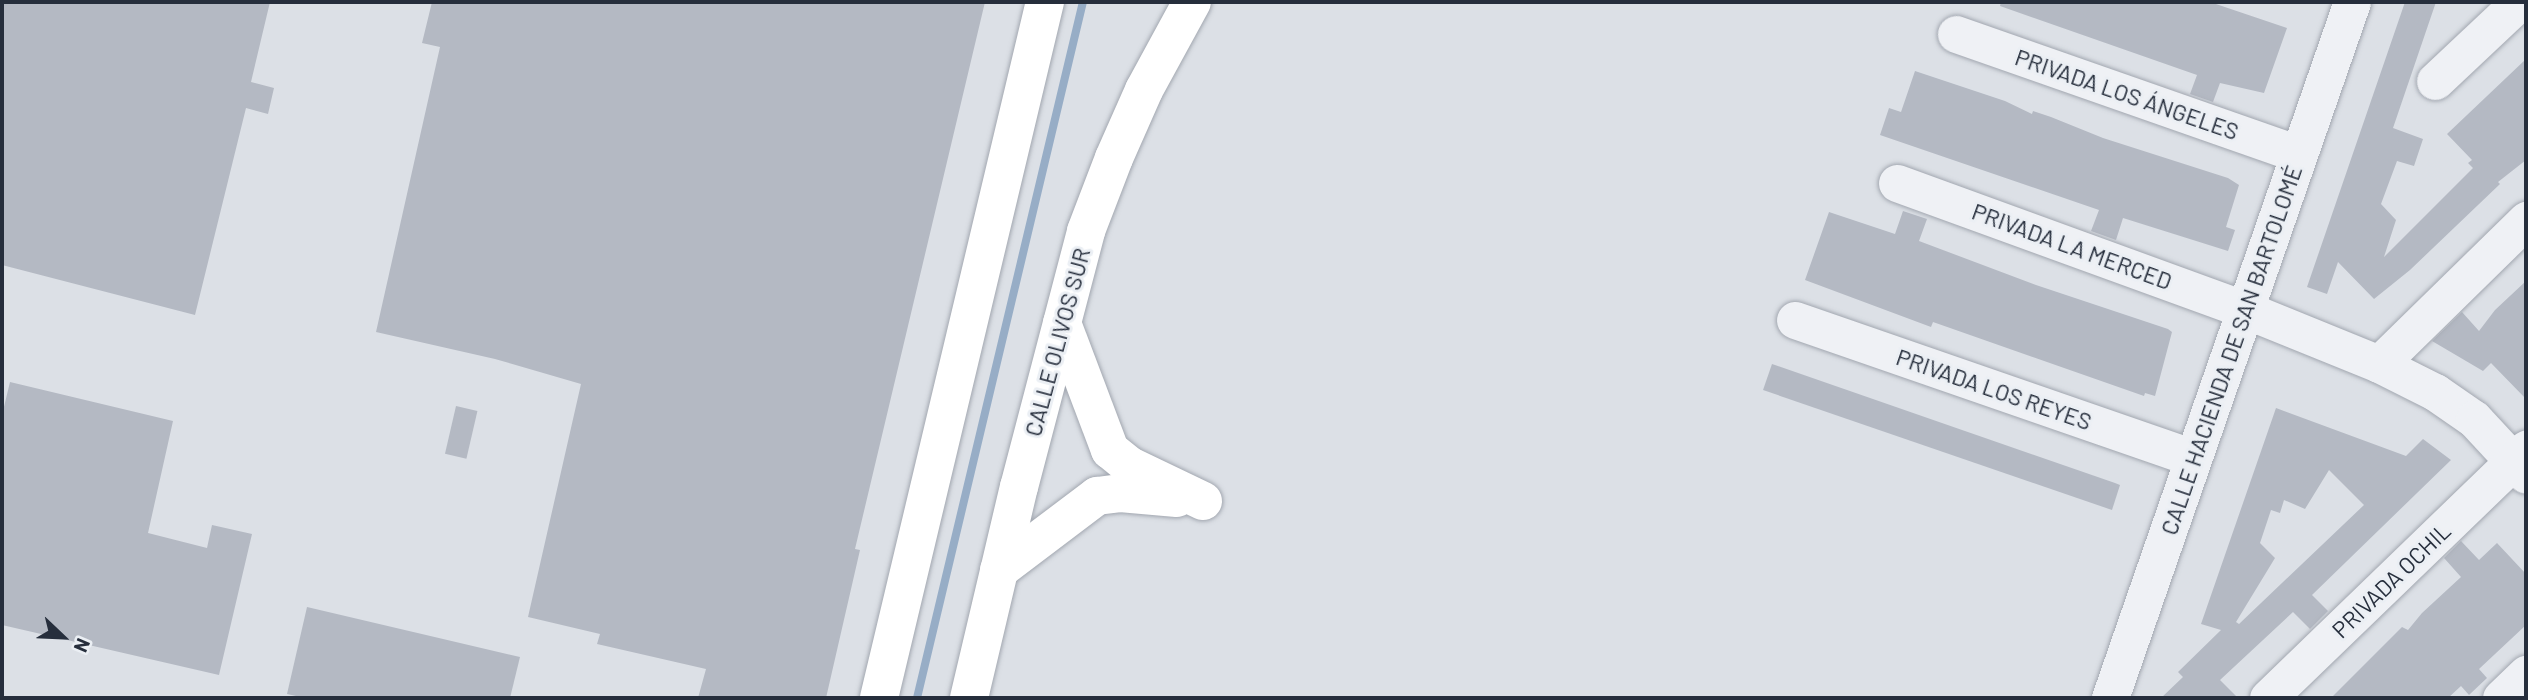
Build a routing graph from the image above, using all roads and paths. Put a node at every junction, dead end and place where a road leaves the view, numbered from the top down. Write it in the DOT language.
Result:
graph roads {
  1 [pos="1045,2"];
  2 [pos="1192,2"];
  3 [pos="2352,2"];
  4 [pos="2519,2"];
  5 [pos="1956,34"];
  6 [pos="2435,81"];
  7 [pos="2299,154"];
  8 [pos="1897,183"];
  9 [pos="2526,220"];
  10 [pos="2246,310"];
  11 [pos="1795,320"];
  12 [pos="1062,323"];
  13 [pos="2379,364"];
  14 [pos="1110,450"];
  15 [pos="2193,458"];
  16 [pos="2522,462"];
  17 [pos="1097,496"];
  18 [pos="999,570"];
  19 [pos="2526,674"];
  20 [pos="879,698"];
  21 [pos="969,698"];
  22 [pos="2110,698"];
  23 [pos="2268,698"];
  24 [pos="2501,698"];
  1 -- 20 [label="main road"];
  2 -- 12 [label="main road, CALLE OLIVOS SUR"];
  3 -- 7 [label="street, CALLE HACIENDA DE SAN BARTOLOMÉ"];
  4 -- 6 [label="street"];
  5 -- 7 [label="street, PRIVADA LOS ÁNGELES"];
  7 -- 10 [label="street, CALLE HACIENDA DE SAN BARTOLOMÉ"];
  8 -- 10 [label="street, PRIVADA LA MERCED"];
  9 -- 13 [label="street"];
  10 -- 13 [label="street, PRIVADA LA MERCED"];
  10 -- 15 [label="street, CALLE HACIENDA DE SAN BARTOLOMÉ"];
  11 -- 15 [label="street, PRIVADA LOS REYES"];
  12 -- 14 [label="main road"];
  12 -- 18 [label="main road, CALLE OLIVOS SUR"];
  13 -- 16 [label="street, PRIVADA LA MERCED"];
  14 -- 17 [label="main road"];
  14 -- 17 [label="main road"];
  15 -- 22 [label="street, CALLE HACIENDA DE SAN BARTOLOMÉ"];
  16 -- 23 [label="street, PRIVADA OCHIL"];
  17 -- 18 [label="main road"];
  18 -- 21 [label="main road, CALLE OLIVOS SUR"];
  19 -- 24 [label="street"];
}
